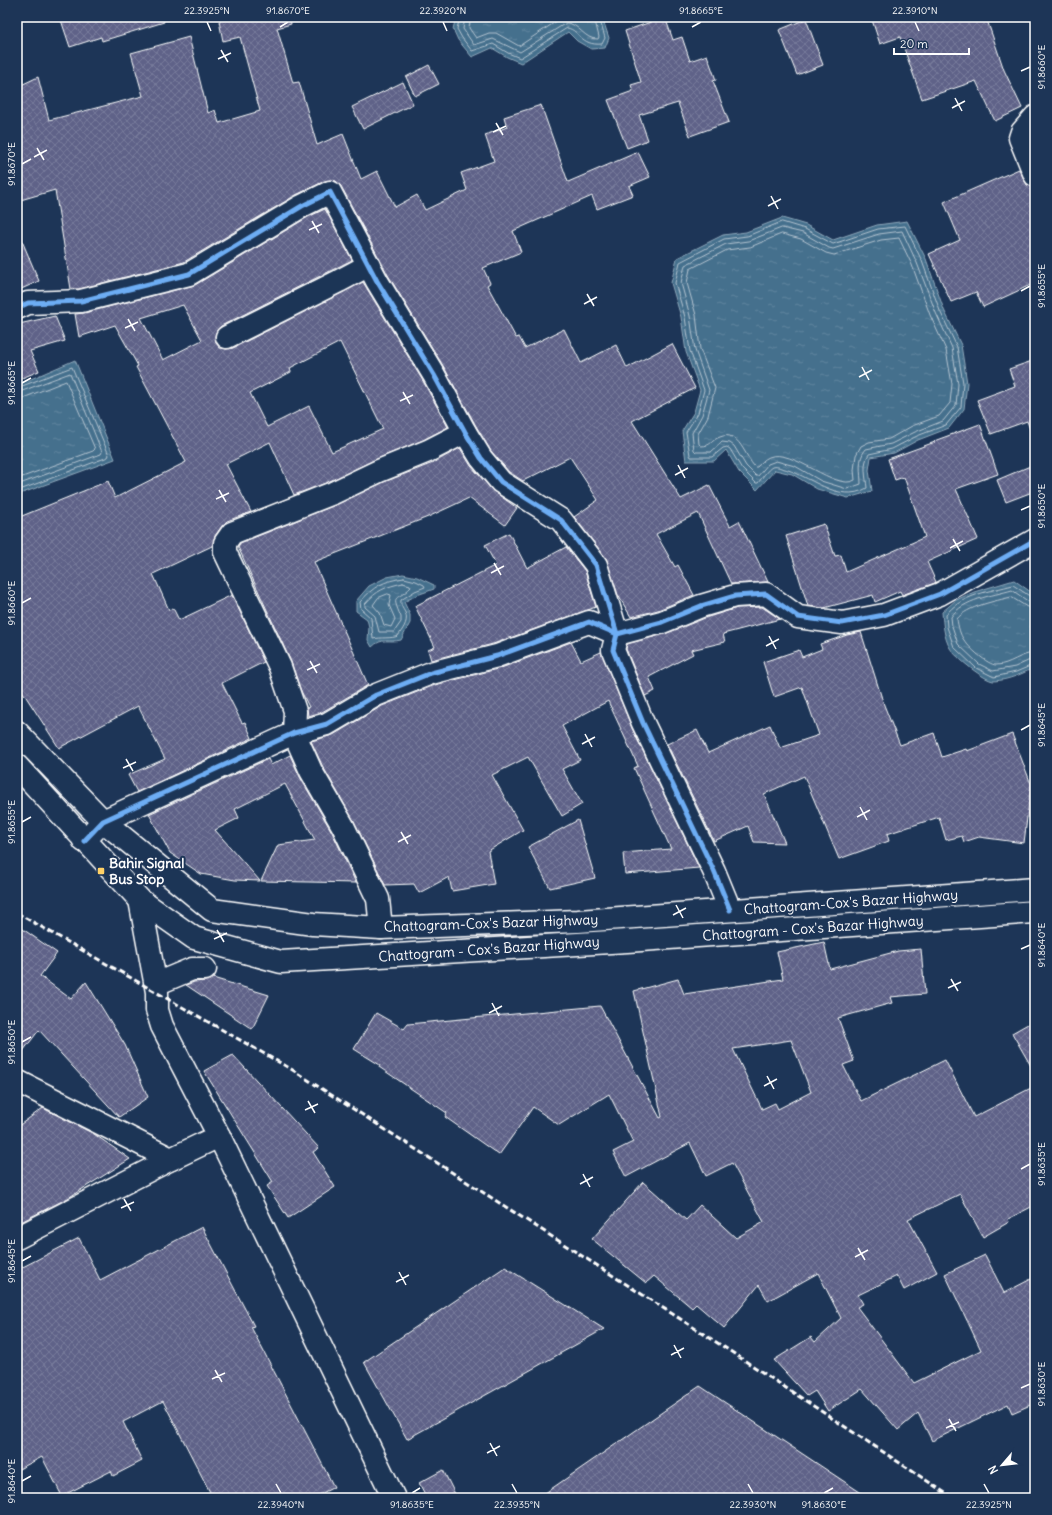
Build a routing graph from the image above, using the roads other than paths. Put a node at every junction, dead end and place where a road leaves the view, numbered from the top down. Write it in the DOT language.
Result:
graph roads {
  1 [pos="1035,117"];
  2 [pos="1035,175"];
  3 [pos="369,265"];
  4 [pos="17,308"];
  5 [pos="227,337"];
  6 [pos="465,432"];
  7 [pos="1035,540"];
  8 [pos="617,634"];
  9 [pos="17,732"];
  10 [pos="294,733"];
  11 [pos="17,766"];
  12 [pos="103,821"];
  13 [pos="84,841"];
  14 [pos="1035,889"];
  15 [pos="140,900"];
  16 [pos="730,910"];
  17 [pos="1035,912"];
  18 [pos="381,928"];
  19 [pos="205,969"];
  20 [pos="156,984"];
  21 [pos="17,1080"];
  22 [pos="218,1136"];
  23 [pos="171,1159"];
  24 [pos="17,1238"];
  25 [pos="394,1498"];
  1 -- 2 [label="main road"];
  3 -- 4 [label="main road"];
  3 -- 5 [label="main road"];
  3 -- 6 [label="main road"];
  6 -- 8 [label="main road"];
  6 -- 10 [label="main road"];
  7 -- 8 [label="main road"];
  8 -- 10 [label="main road"];
  8 -- 16 [label="main road"];
  9 -- 12 [label="main road, Chattogram-Cox's Bazar Highway"];
  10 -- 12 [label="main road"];
  10 -- 18 [label="main road"];
  11 -- 13 [label="main road, Chattogram - Cox's Bazar Highway"];
  12 -- 13 [label="main road"];
  12 -- 18 [label="main road, Chattogram-Cox's Bazar Highway"];
  13 -- 15 [label="main road, Chattogram - Cox's Bazar Highway"];
  14 -- 16 [label="main road, Chattogram-Cox's Bazar Highway"];
  15 -- 17 [label="main road, Chattogram - Cox's Bazar Highway"];
  15 -- 20 [label="main road"];
  16 -- 18 [label="main road, Chattogram-Cox's Bazar Highway"];
  19 -- 20 [label="main road"];
  20 -- 22 [label="main road"];
  21 -- 23 [label="main road"];
  22 -- 23 [label="main road"];
  22 -- 25 [label="main road"];
  23 -- 24 [label="main road"];
}
